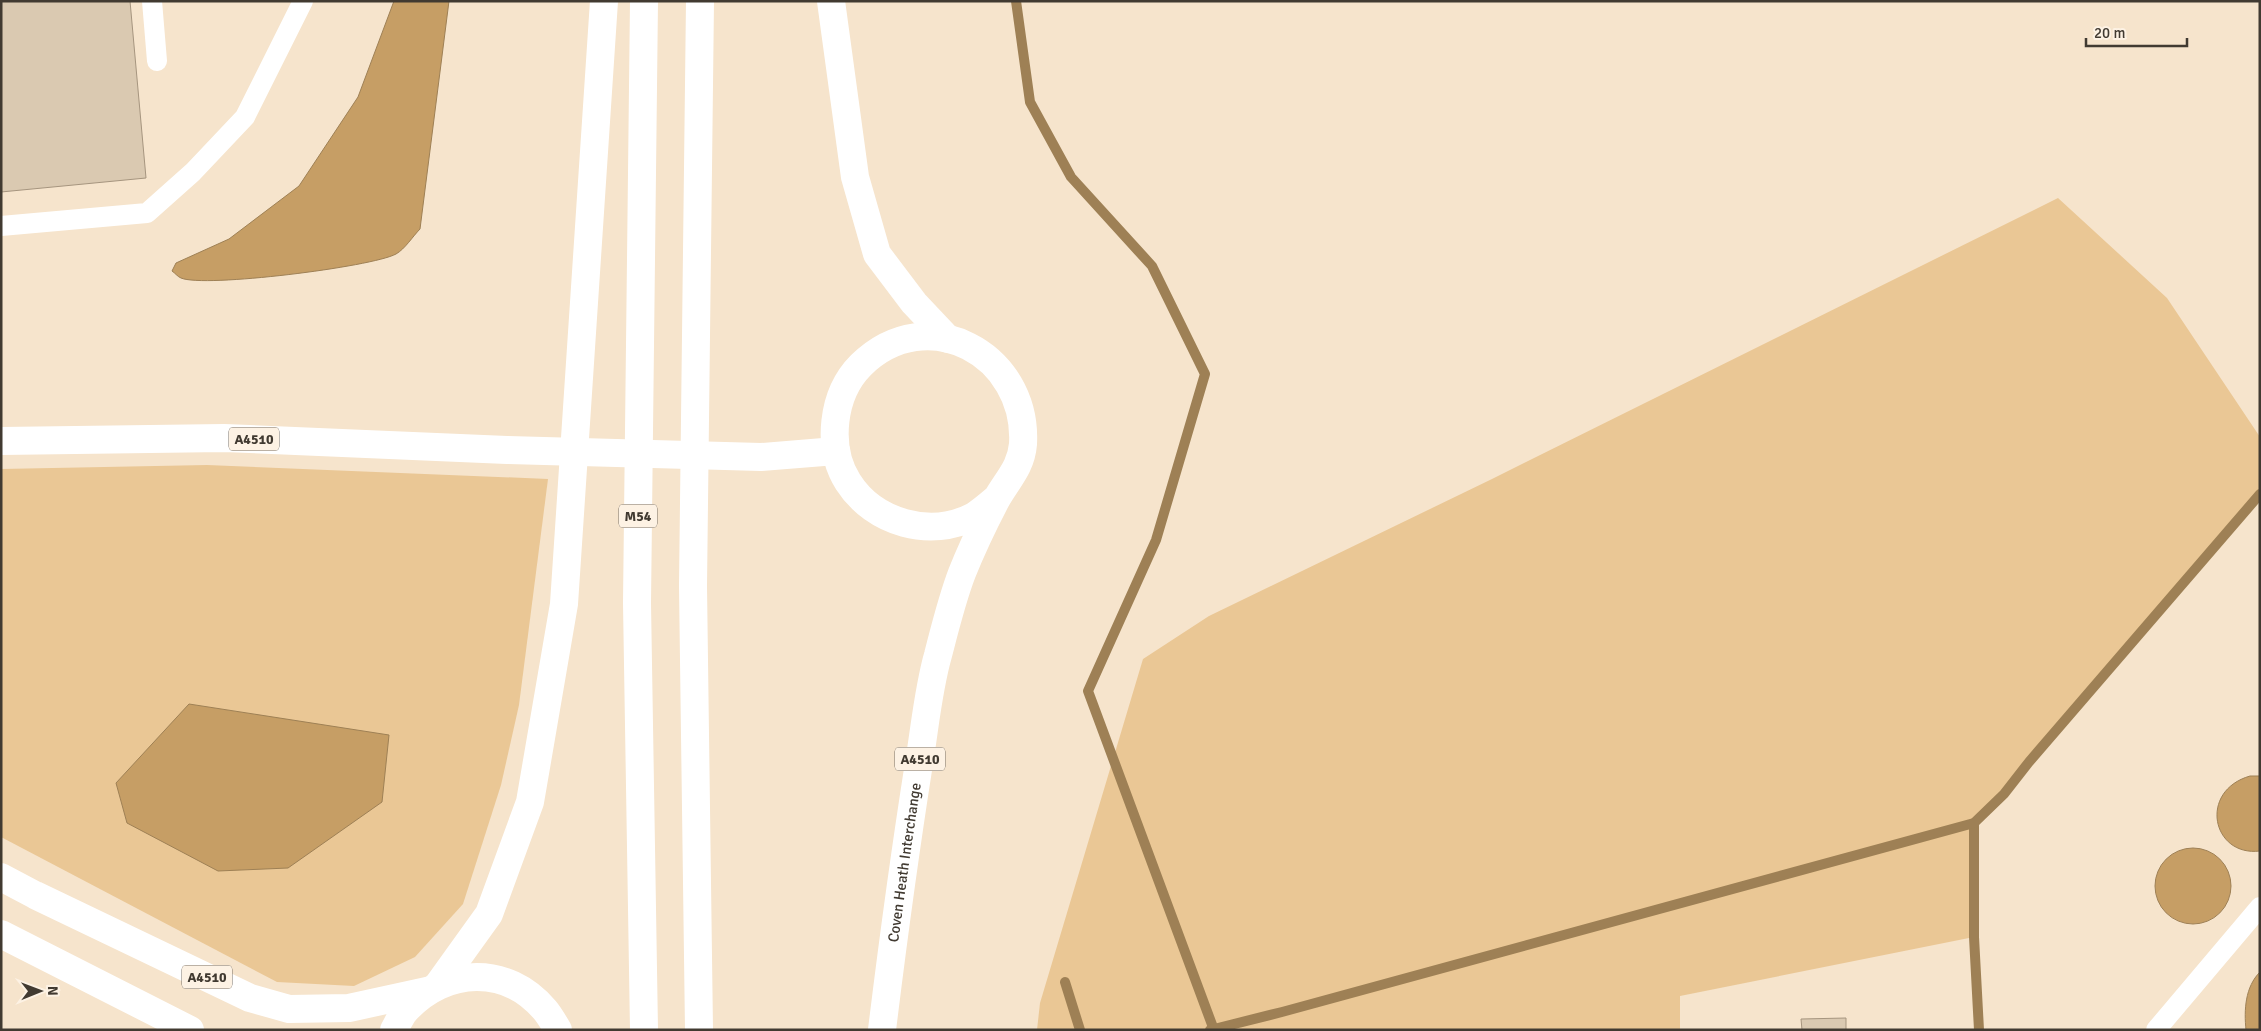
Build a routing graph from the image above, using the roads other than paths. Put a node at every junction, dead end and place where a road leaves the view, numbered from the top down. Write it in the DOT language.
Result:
graph roads {
  1 [pos="152,1"];
  2 [pos="303,1"];
  3 [pos="604,1"];
  4 [pos="644,1"];
  5 [pos="700,1"];
  6 [pos="831,1"];
  7 [pos="157,61"];
  8 [pos="1,226"];
  9 [pos="948,339"];
  10 [pos="1,441"];
  11 [pos="836,451"];
  12 [pos="997,498"];
  13 [pos="1,877"];
  14 [pos="2260,907"];
  15 [pos="1,934"];
  16 [pos="433,988"];
  17 [pos="190,1030"];
  18 [pos="394,1030"];
  19 [pos="558,1030"];
  20 [pos="644,1030"];
  21 [pos="698,1030"];
  22 [pos="882,1030"];
  23 [pos="2156,1030"];
  1 -- 7 [label="lane"];
  2 -- 8 [label="lane"];
  3 -- 16 [label="main road"];
  4 -- 20 [label="main road, M54"];
  5 -- 21 [label="main road"];
  6 -- 9 [label="main road"];
  9 -- 11 [label="main road, Coven Heath Interchange / A4510"];
  9 -- 12 [label="main road, Coven Heath Interchange / A4510"];
  10 -- 11 [label="main road, A4510"];
  11 -- 12 [label="main road, Coven Heath Interchange / A4510"];
  12 -- 22 [label="main road, Coven Heath Interchange / A4510"];
  13 -- 16 [label="main road, A4510"];
  14 -- 23 [label="lane"];
  15 -- 17 [label="main road"];
  16 -- 18 [label="main road, A4510"];
  16 -- 19 [label="main road, A4510"];
}
